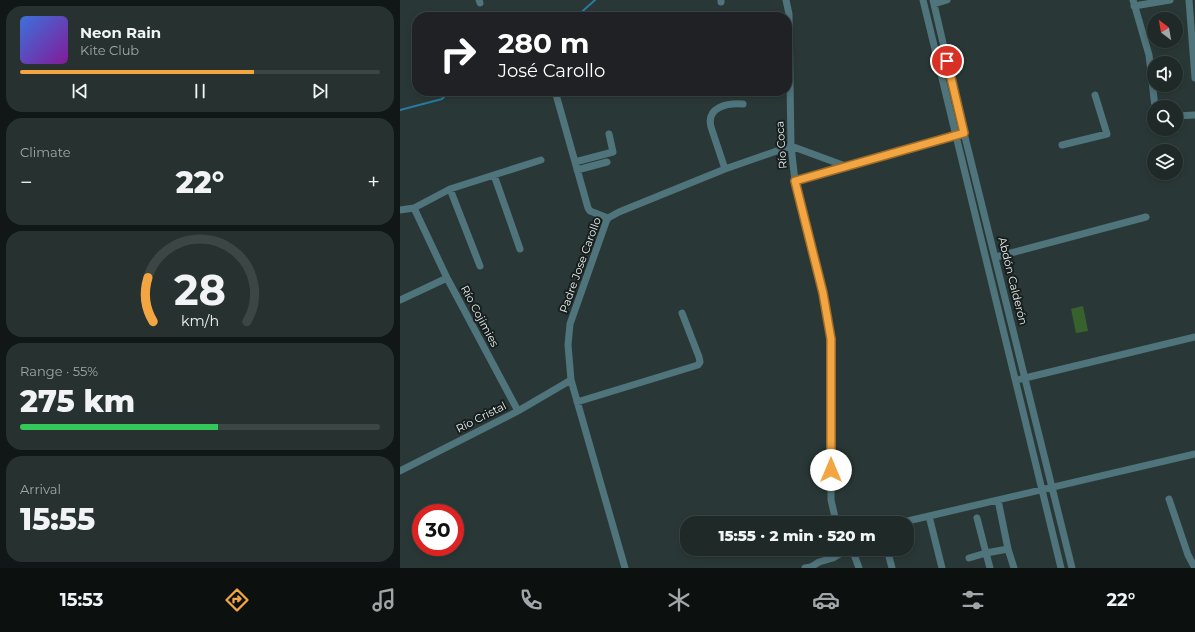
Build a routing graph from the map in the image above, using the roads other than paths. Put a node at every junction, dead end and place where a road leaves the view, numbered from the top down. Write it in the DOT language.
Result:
graph roads {
  1 [pos="786,0"];
  2 [pos="923,0"];
  3 [pos="947,0"];
  4 [pos="1170,0"];
  5 [pos="1189,0"];
  6 [pos="933,2"];
  7 [pos="1134,3"];
  8 [pos="789,12"];
  9 [pos="1195,78"];
  10 [pos="1095,95"];
  11 [pos="556,96"];
  12 [pos="791,96"];
  13 [pos="1154,100"];
  14 [pos="743,104"];
  15 [pos="1195,115"];
  16 [pos="1183,116"];
  17 [pos="964,133"];
  18 [pos="610,134"];
  19 [pos="955,135"];
  20 [pos="791,146"];
  21 [pos="1062,146"];
  22 [pos="541,160"];
  23 [pos="575,162"];
  24 [pos="607,162"];
  25 [pos="848,166"];
  26 [pos="725,169"];
  27 [pos="577,170"];
  28 [pos="494,175"];
  29 [pos="795,181"];
  30 [pos="450,190"];
  31 [pos="414,208"];
  32 [pos="400,210"];
  33 [pos="1146,217"];
  34 [pos="608,218"];
  35 [pos="520,248"];
  36 [pos="996,257"];
  37 [pos="480,266"];
  38 [pos="447,278"];
  39 [pos="400,300"];
  40 [pos="682,313"];
  41 [pos="1195,337"];
  42 [pos="1025,378"];
  43 [pos="571,380"];
  44 [pos="1015,380"];
  45 [pos="577,402"];
  46 [pos="518,411"];
  47 [pos="1195,454"];
  48 [pos="400,471"];
  49 [pos="1052,488"];
  50 [pos="1042,490"];
  51 [pos="1169,499"];
  52 [pos="998,500"];
  53 [pos="835,516"];
  54 [pos="929,516"];
  55 [pos="977,518"];
  56 [pos="914,520"];
  57 [pos="1008,549"];
  58 [pos="986,554"];
  59 [pos="1192,554"];
  60 [pos="836,556"];
  61 [pos="855,556"];
  62 [pos="889,556"];
  63 [pos="969,558"];
  64 [pos="625,568"];
  65 [pos="805,568"];
  66 [pos="859,568"];
  67 [pos="892,568"];
  68 [pos="942,568"];
  69 [pos="990,568"];
  70 [pos="1014,568"];
  71 [pos="1061,568"];
  72 [pos="1072,568"];
  73 [pos="1195,568"];
  1 -- 8 [label="street, Río Coca"];
  2 -- 19 [label="street, Abdón Calderón"];
  3 -- 6 [label="street"];
  4 -- 7 [label="street"];
  5 -- 9 [label="street"];
  6 -- 17 [label="street, Abdón Calderón"];
  7 -- 13 [label="street"];
  10 -- 21 [label="street"];
  11 -- 23 [label="street"];
  12 -- 20 [label="street, Río Coca"];
  14 -- 26 [label="street"];
  15 -- 16 [label="street"];
  17 -- 19 [label="street"];
  17 -- 36 [label="street, Abdón Calderón"];
  18 -- 23 [label="street"];
  19 -- 25 [label="street"];
  19 -- 44 [label="street, Abdón Calderón"];
  20 -- 25 [label="street"];
  20 -- 26 [label="street, Padre Jose Carollo"];
  20 -- 29 [label="street, Río Coca"];
  22 -- 28 [label="street"];
  23 -- 27 [label="street"];
  24 -- 27 [label="street"];
  25 -- 29 [label="street"];
  26 -- 34 [label="street, Padre Jose Carollo"];
  27 -- 34 [label="street"];
  28 -- 30 [label="street"];
  28 -- 35 [label="street"];
  29 -- 53 [label="street, Río Coca"];
  30 -- 31 [label="street"];
  30 -- 37 [label="street"];
  31 -- 32 [label="street"];
  31 -- 38 [label="street"];
  33 -- 36 [label="street"];
  34 -- 43 [label="street, Padre Jose Carollo"];
  36 -- 42 [label="street, Abdón Calderón"];
  38 -- 39 [label="street, Río Cojimies"];
  38 -- 46 [label="street, Río Cojimies"];
  40 -- 45 [label="street"];
  41 -- 42 [label="street"];
  42 -- 44 [label="street"];
  42 -- 49 [label="street, Abdón Calderón"];
  43 -- 45 [label="street, Padre Jose Carollo"];
  43 -- 46 [label="street, Río Cristal"];
  44 -- 50 [label="street, Abdón Calderón"];
  45 -- 64 [label="street, Padre Jose Carollo"];
  46 -- 48 [label="street, Río Cristal"];
  47 -- 49 [label="street"];
  49 -- 50 [label="street"];
  49 -- 72 [label="street, Abdón Calderón"];
  50 -- 52 [label="street"];
  50 -- 71 [label="street, Abdón Calderón"];
  51 -- 59 [label="street"];
  52 -- 54 [label="street"];
  52 -- 57 [label="street"];
  54 -- 56 [label="street"];
  54 -- 68 [label="street"];
  55 -- 58 [label="street"];
  57 -- 58 [label="street"];
  57 -- 70 [label="street"];
  58 -- 63 [label="street"];
  58 -- 69 [label="street"];
  59 -- 73 [label="street"];
  60 -- 65 [label="street"];
  61 -- 66 [label="street"];
  62 -- 67 [label="street"];
}
